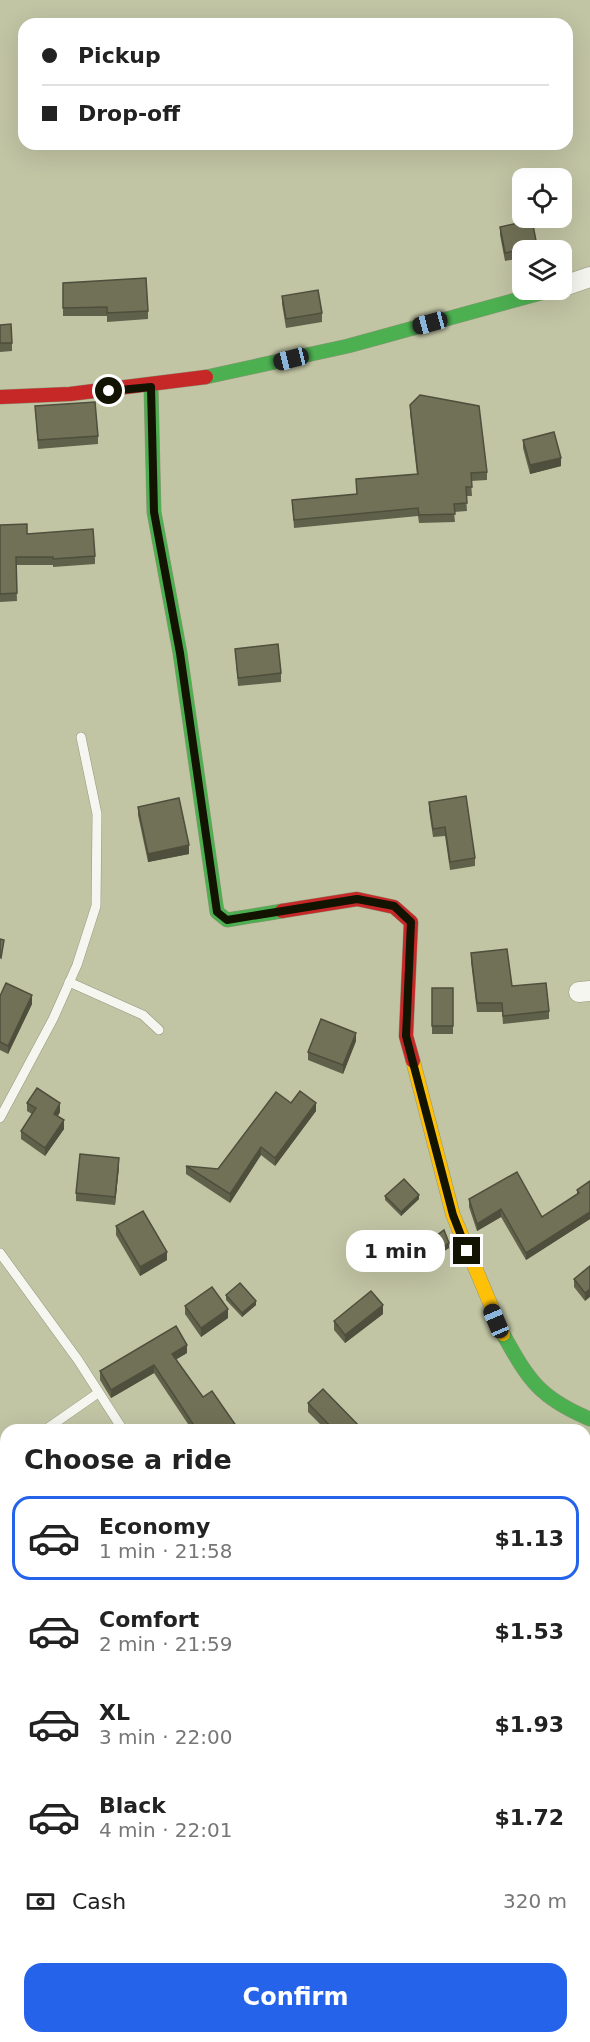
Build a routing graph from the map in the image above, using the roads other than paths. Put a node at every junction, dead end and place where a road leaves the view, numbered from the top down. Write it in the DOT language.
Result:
graph roads {
  1 [pos="590,277"];
  2 [pos="572,283"];
  3 [pos="514,300"];
  4 [pos="151,387"];
  5 [pos="0,397"];
  6 [pos="81,737"];
  7 [pos="69,982"];
  8 [pos="159,1030"];
  9 [pos="0,1118"];
  10 [pos="1,1257"];
  11 [pos="98,1393"];
  12 [pos="590,1419"];
  13 [pos="54,1424"];
  14 [pos="119,1424"];
  1 -- 2 [label="street"];
  3 -- 4 [label="street"];
  4 -- 5 [label="street"];
  4 -- 12 [label="street"];
  6 -- 7 [label="lane"];
  7 -- 8 [label="lane"];
  7 -- 9 [label="lane"];
  10 -- 11 [label="lane"];
  11 -- 13 [label="lane"];
  11 -- 14 [label="lane"];
}
